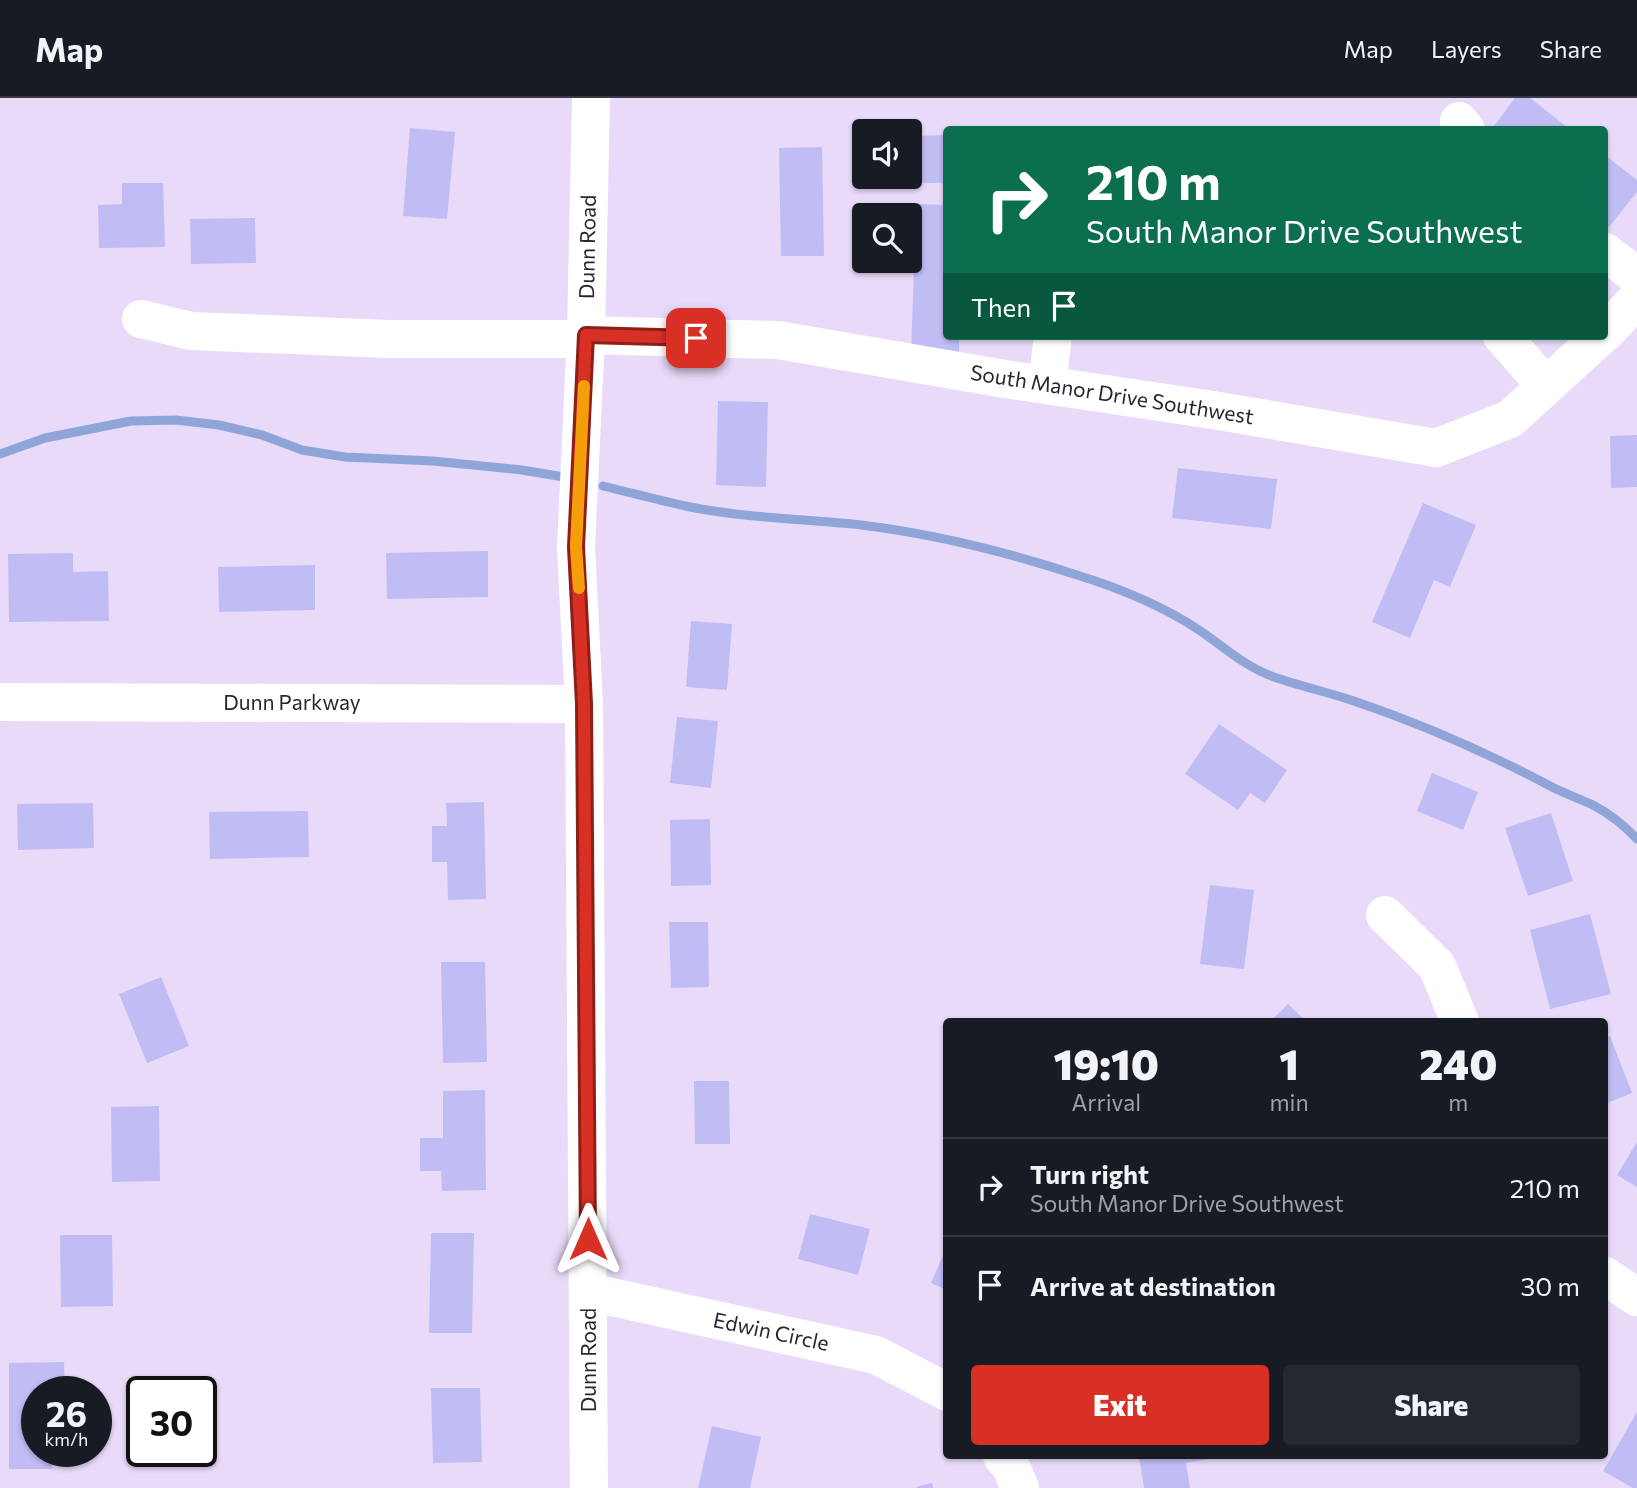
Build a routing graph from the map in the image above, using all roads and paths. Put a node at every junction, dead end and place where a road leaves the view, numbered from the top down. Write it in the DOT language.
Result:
graph roads {
  1 [pos="591,98"];
  2 [pos="1608,254"];
  3 [pos="1637,276"];
  4 [pos="1637,299"];
  5 [pos="141,319"];
  6 [pos="1608,329"];
  7 [pos="586,337"];
  8 [pos="1053,340"];
  9 [pos="1506,340"];
  10 [pos="1596,340"];
  11 [pos="1047,385"];
  12 [pos="1546,386"];
  13 [pos="0,702"];
  14 [pos="584,704"];
  15 [pos="1385,915"];
  16 [pos="1458,1018"];
  17 [pos="1608,1278"];
  18 [pos="589,1292"];
  19 [pos="1637,1297"];
  20 [pos="943,1390"];
  21 [pos="1004,1459"];
  22 [pos="589,1488"];
  23 [pos="1020,1488"];
  1 -- 7 [label="street, Dunn Road"];
  2 -- 3 [label="street"];
  4 -- 6 [label="street, South Manor Drive Southwest"];
  5 -- 7 [label="street, South Manor Drive Southwest"];
  7 -- 11 [label="street, South Manor Drive Southwest"];
  7 -- 14 [label="street, Dunn Road"];
  8 -- 11 [label="street"];
  9 -- 12 [label="street"];
  10 -- 12 [label="street, South Manor Drive Southwest"];
  11 -- 12 [label="street, South Manor Drive Southwest"];
  13 -- 14 [label="street, Dunn Parkway"];
  14 -- 18 [label="street, Dunn Road"];
  15 -- 16 [label="street"];
  17 -- 19 [label="street"];
  18 -- 20 [label="street, Edwin Circle"];
  18 -- 22 [label="street, Dunn Road"];
  21 -- 23 [label="street"];
}
